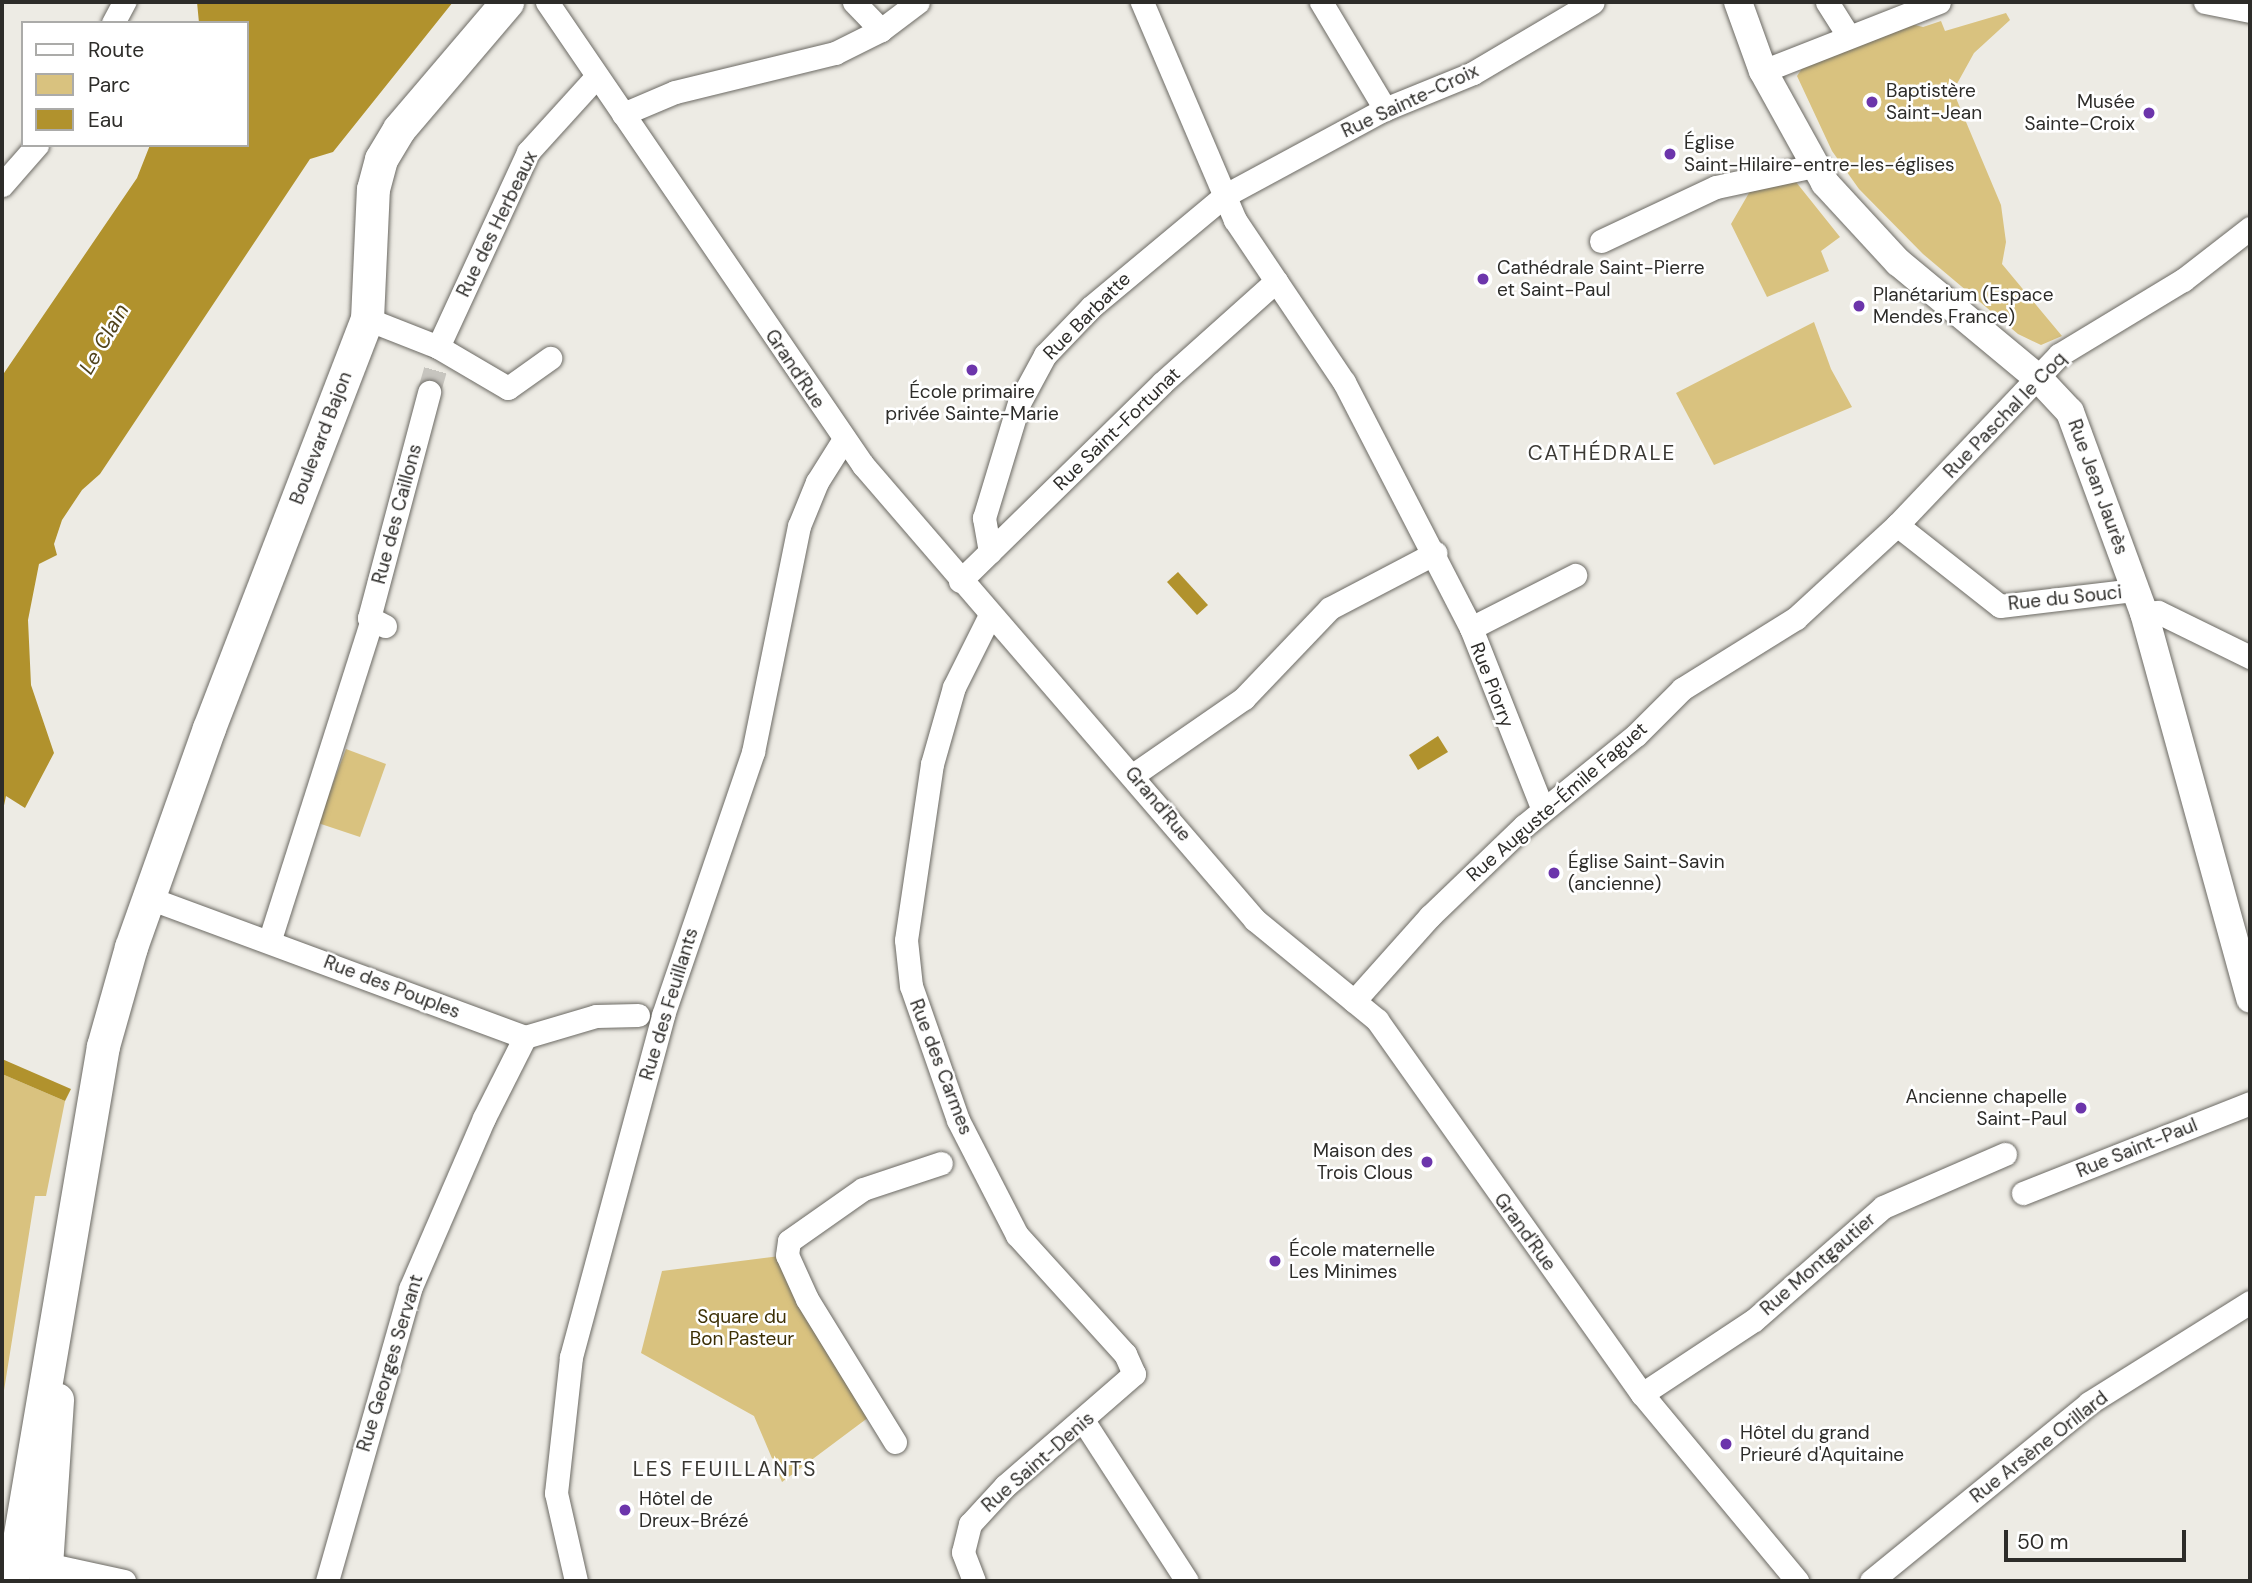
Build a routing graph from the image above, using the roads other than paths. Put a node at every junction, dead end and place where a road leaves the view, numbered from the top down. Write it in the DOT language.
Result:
graph roads {
  1 [pos="124,2"];
  2 [pos="507,2"];
  3 [pos="547,2"];
  4 [pos="854,2"];
  5 [pos="918,2"];
  6 [pos="1142,2"];
  7 [pos="1321,2"];
  8 [pos="1593,2"];
  9 [pos="1738,2"];
  10 [pos="1827,2"];
  11 [pos="1939,2"];
  12 [pos="2205,2"];
  13 [pos="2250,11"];
  14 [pos="114,21"];
  15 [pos="881,30"];
  16 [pos="1849,37"];
  17 [pos="1763,71"];
  18 [pos="596,77"];
  19 [pos="1385,109"];
  20 [pos="622,114"];
  21 [pos="35,147"];
  22 [pos="1814,166"];
  23 [pos="2,185"];
  24 [pos="1224,195"];
  25 [pos="2250,228"];
  26 [pos="1601,241"];
  27 [pos="1276,281"];
  28 [pos="367,319"];
  29 [pos="438,352"];
  30 [pos="550,358"];
  31 [pos="2039,379"];
  32 [pos="429,392"];
  33 [pos="844,439"];
  34 [pos="1897,525"];
  35 [pos="990,552"];
  36 [pos="1435,553"];
  37 [pos="1575,575"];
  38 [pos="960,581"];
  39 [pos="2140,601"];
  40 [pos="990,615"];
  41 [pos="1471,628"];
  42 [pos="1781,629"];
  43 [pos="2250,657"];
  44 [pos="1133,775"];
  45 [pos="1543,810"];
  46 [pos="149,898"];
  47 [pos="270,939"];
  48 [pos="2250,999"];
  49 [pos="1354,1001"];
  50 [pos="638,1014"];
  51 [pos="525,1037"];
  52 [pos="2250,1103"];
  53 [pos="2006,1154"];
  54 [pos="941,1163"];
  55 [pos="2023,1193"];
  56 [pos="2250,1302"];
  57 [pos="60,1316"];
  58 [pos="1125,1354"];
  59 [pos="1642,1394"];
  60 [pos="1084,1422"];
  61 [pos="33,1442"];
  62 [pos="895,1442"];
  63 [pos="2,1543"];
  64 [pos="29,1575"];
  65 [pos="124,1581"];
  66 [pos="327,1581"];
  67 [pos="576,1581"];
  68 [pos="974,1581"];
  69 [pos="1187,1581"];
  70 [pos="1797,1581"];
  71 [pos="1871,1581"];
  1 -- 14 [label="street"];
  2 -- 28 [label="main road, Boulevard Bajon"];
  3 -- 18 [label="street, Grand'Rue"];
  4 -- 15 [label="street"];
  5 -- 15 [label="street"];
  6 -- 24 [label="street"];
  7 -- 19 [label="street"];
  8 -- 19 [label="street, Rue Sainte-Croix"];
  9 -- 17 [label="street, Rue Jean Jaurès"];
  10 -- 16 [label="street"];
  11 -- 16 [label="street"];
  12 -- 13 [label="street"];
  15 -- 20 [label="street"];
  16 -- 17 [label="street"];
  17 -- 22 [label="street, Rue Jean Jaurès"];
  18 -- 20 [label="street, Grand'Rue"];
  18 -- 29 [label="street, Rue des Herbeaux"];
  19 -- 24 [label="street, Rue Sainte-Croix"];
  20 -- 33 [label="street, Grand'Rue"];
  21 -- 23 [label="street"];
  22 -- 26 [label="street"];
  22 -- 31 [label="street, Rue Jean Jaurès"];
  24 -- 27 [label="street"];
  24 -- 35 [label="street, Rue Barbatte"];
  25 -- 31 [label="street, Rue Paschal le Coq"];
  27 -- 35 [label="street, Rue Saint-Fortunat"];
  27 -- 36 [label="street"];
  28 -- 29 [label="street"];
  28 -- 46 [label="main road, Boulevard Bajon"];
  29 -- 30 [label="street"];
  31 -- 34 [label="street, Rue Paschal le Coq"];
  31 -- 39 [label="street, Rue Jean Jaurès"];
  32 -- 47 [label="street, Rue des Caillons"];
  33 -- 38 [label="street, Grand'Rue"];
  33 -- 67 [label="street, Rue des Feuillants"];
  34 -- 39 [label="street, Rue du Souci"];
  34 -- 42 [label="street, Rue Paschal le Coq"];
  35 -- 38 [label="street, Rue Saint-Fortunat"];
  36 -- 41 [label="street"];
  36 -- 44 [label="street"];
  37 -- 41 [label="street, Rue Piorry"];
  38 -- 40 [label="street, Grand'Rue"];
  39 -- 43 [label="street"];
  39 -- 48 [label="street, Rue Jean Jaurès"];
  40 -- 44 [label="street, Grand'Rue"];
  40 -- 58 [label="street, Rue des Carmes"];
  41 -- 45 [label="street, Rue Piorry"];
  42 -- 45 [label="street, Rue Auguste-Émile Faguet"];
  44 -- 49 [label="street, Grand'Rue"];
  45 -- 49 [label="street, Rue Auguste-Émile Faguet"];
  46 -- 47 [label="street, Rue des Pouples"];
  46 -- 57 [label="main road, Boulevard Bajon"];
  47 -- 51 [label="street, Rue des Pouples"];
  49 -- 59 [label="street, Grand'Rue"];
  50 -- 51 [label="street"];
  51 -- 66 [label="street, Rue Georges Servant"];
  52 -- 55 [label="street, Rue Saint-Paul"];
  53 -- 59 [label="street, Rue Montgautier"];
  54 -- 62 [label="street"];
  56 -- 71 [label="street, Rue Arsène Orillard"];
  57 -- 61 [label="main road"];
  57 -- 64 [label="main road"];
  58 -- 60 [label="street, Rue Saint-Denis"];
  59 -- 70 [label="street, Grand'Rue"];
  60 -- 68 [label="street, Rue Saint-Denis"];
  60 -- 69 [label="street"];
  61 -- 63 [label="main road"];
  61 -- 64 [label="main road"];
  64 -- 65 [label="street"];
}
